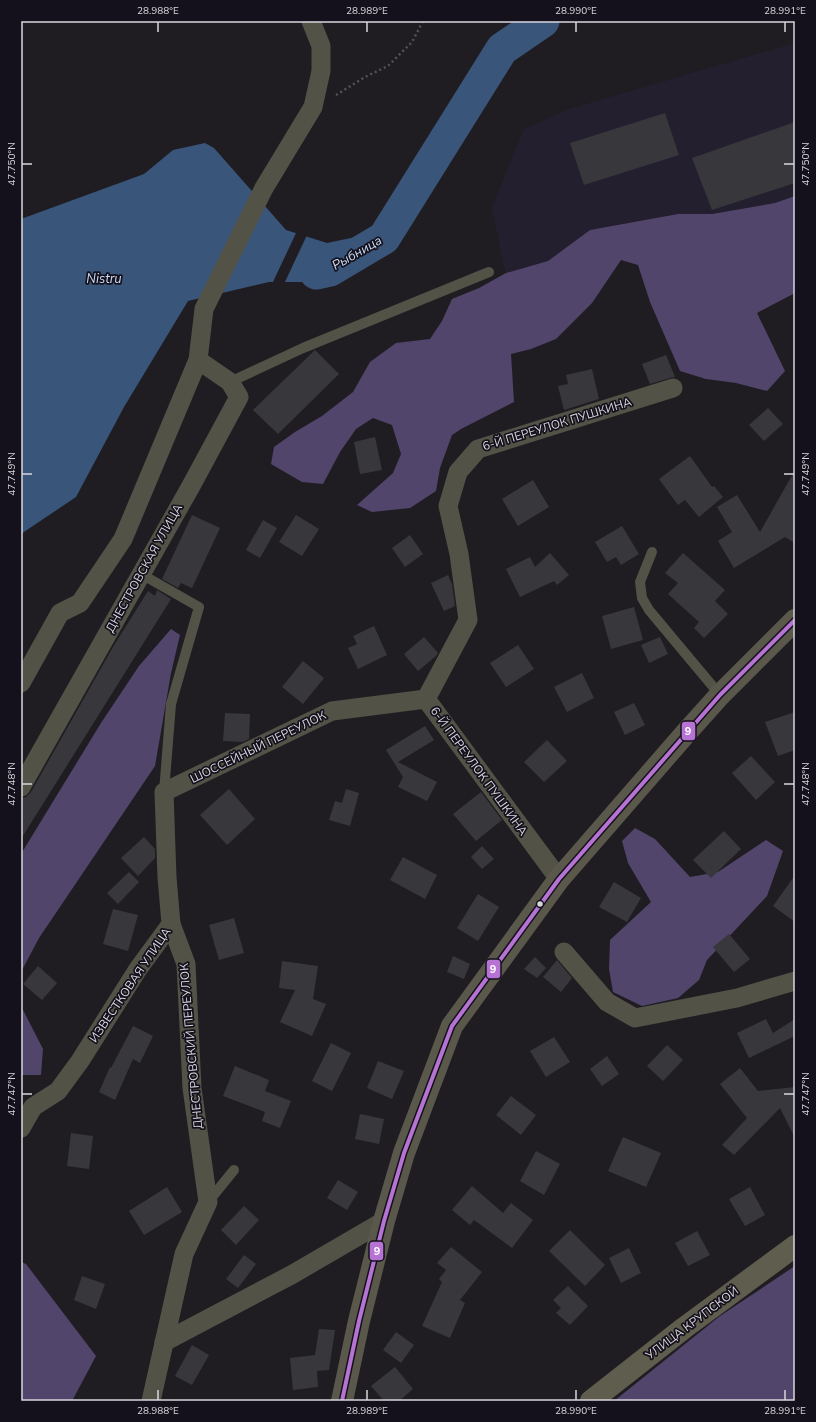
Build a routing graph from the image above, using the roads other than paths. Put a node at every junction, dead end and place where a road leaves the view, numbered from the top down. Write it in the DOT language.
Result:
graph roads {
  1 [pos="311,21"];
  2 [pos="489,272"];
  3 [pos="198,360"];
  4 [pos="230,382"];
  5 [pos="673,388"];
  6 [pos="652,552"];
  7 [pos="141,574"];
  8 [pos="795,620"];
  9 [pos="21,684"];
  10 [pos="720,695"];
  11 [pos="426,699"];
  12 [pos="21,787"];
  13 [pos="164,792"];
  14 [pos="559,879"];
  15 [pos="171,924"];
  16 [pos="564,952"];
  17 [pos="795,981"];
  18 [pos="21,1128"];
  19 [pos="234,1170"];
  20 [pos="208,1202"];
  21 [pos="384,1221"];
  22 [pos="795,1246"];
  23 [pos="164,1342"];
  24 [pos="151,1401"];
  25 [pos="342,1401"];
  26 [pos="591,1401"];
  1 -- 3 [label="street"];
  2 -- 4 [label="lane"];
  3 -- 4 [label="street"];
  3 -- 9 [label="street"];
  4 -- 7 [label="street, ДНЕСТРОВСКАЯ УЛИЦА"];
  5 -- 11 [label="street, 6-Й ПЕРЕУЛОК ПУШКИНА"];
  6 -- 10 [label="lane"];
  7 -- 12 [label="street, ДНЕСТРОВСКАЯ УЛИЦА"];
  7 -- 13 [label="lane"];
  8 -- 10 [label="highway"];
  10 -- 14 [label="highway"];
  11 -- 13 [label="street, ШОССЕЙНЫЙ ПЕРЕУЛОК"];
  11 -- 14 [label="street, 6-Й ПЕРЕУЛОК ПУШКИНА"];
  13 -- 15 [label="street, ИЗВЕСТКОВАЯ УЛИЦА"];
  14 -- 21 [label="highway"];
  15 -- 18 [label="street, ИЗВЕСТКОВАЯ УЛИЦА"];
  15 -- 20 [label="street, ДНЕСТРОВСКИЙ ПЕРЕУЛОК"];
  16 -- 17 [label="street"];
  19 -- 20 [label="lane"];
  20 -- 23 [label="street"];
  21 -- 23 [label="street"];
  21 -- 25 [label="highway"];
  22 -- 26 [label="street, УЛИЦА КРУПСКОЙ"];
  23 -- 24 [label="street"];
}
